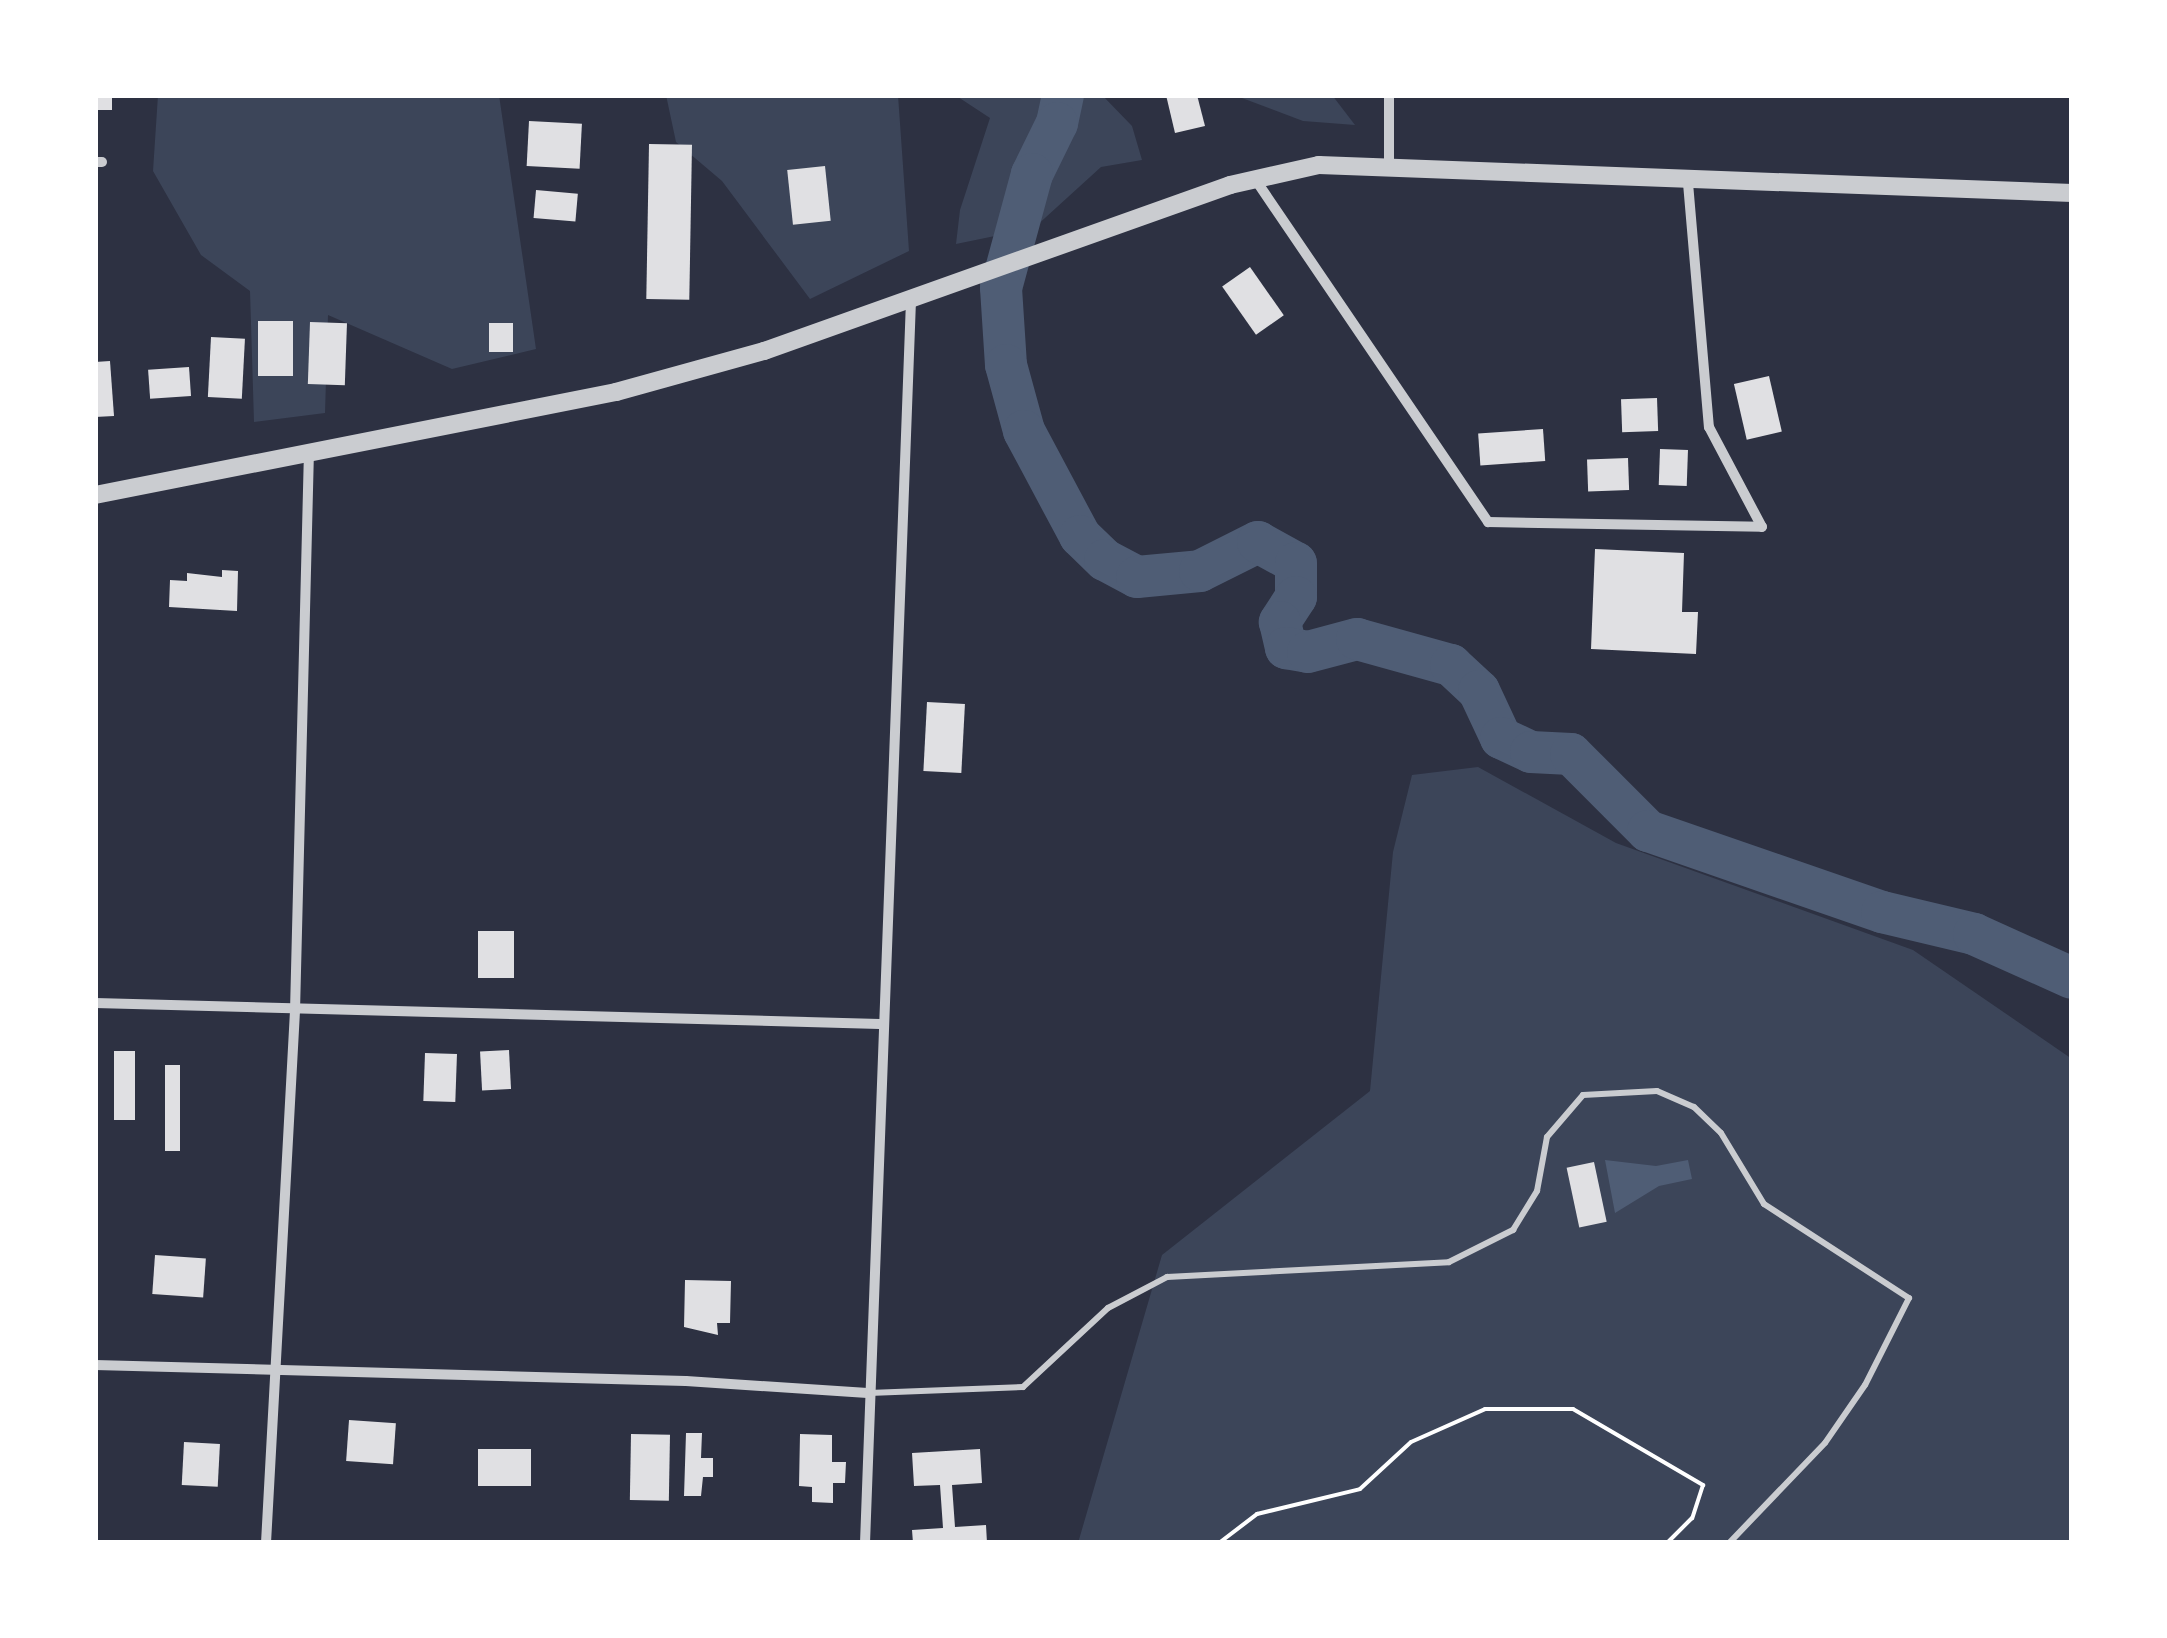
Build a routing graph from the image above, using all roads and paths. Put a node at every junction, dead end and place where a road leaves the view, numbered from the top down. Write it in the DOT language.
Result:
graph roads {
  1 [pos="1389,95"];
  2 [pos="1389,164"];
  3 [pos="1255,178"];
  4 [pos="1688,183"];
  5 [pos="2072,193"];
  6 [pos="917,298"];
  7 [pos="310,451"];
  8 [pos="95,495"];
  9 [pos="95,1002"];
  10 [pos="295,1010"];
  11 [pos="880,1024"];
  12 [pos="95,1365"];
  13 [pos="271,1370"];
  14 [pos="868,1393"];
  15 [pos="266,1543"];
  16 [pos="865,1543"];
  17 [pos="1218,1543"];
  18 [pos="1667,1543"];
  19 [pos="1730,1543"];
  1 -- 2 [label="street"];
  2 -- 3 [label="street"];
  2 -- 4 [label="street"];
  3 -- 4 [label="street"];
  3 -- 6 [label="street"];
  4 -- 5 [label="street"];
  6 -- 7 [label="street"];
  6 -- 11 [label="street"];
  7 -- 8 [label="street"];
  7 -- 10 [label="street"];
  9 -- 10 [label="street"];
  10 -- 11 [label="street"];
  10 -- 13 [label="street"];
  11 -- 14 [label="street"];
  12 -- 13 [label="street"];
  13 -- 14 [label="street"];
  13 -- 15 [label="street"];
  14 -- 16 [label="street"];
  14 -- 19 [label="lane"];
  17 -- 18 [label="path"];
}
